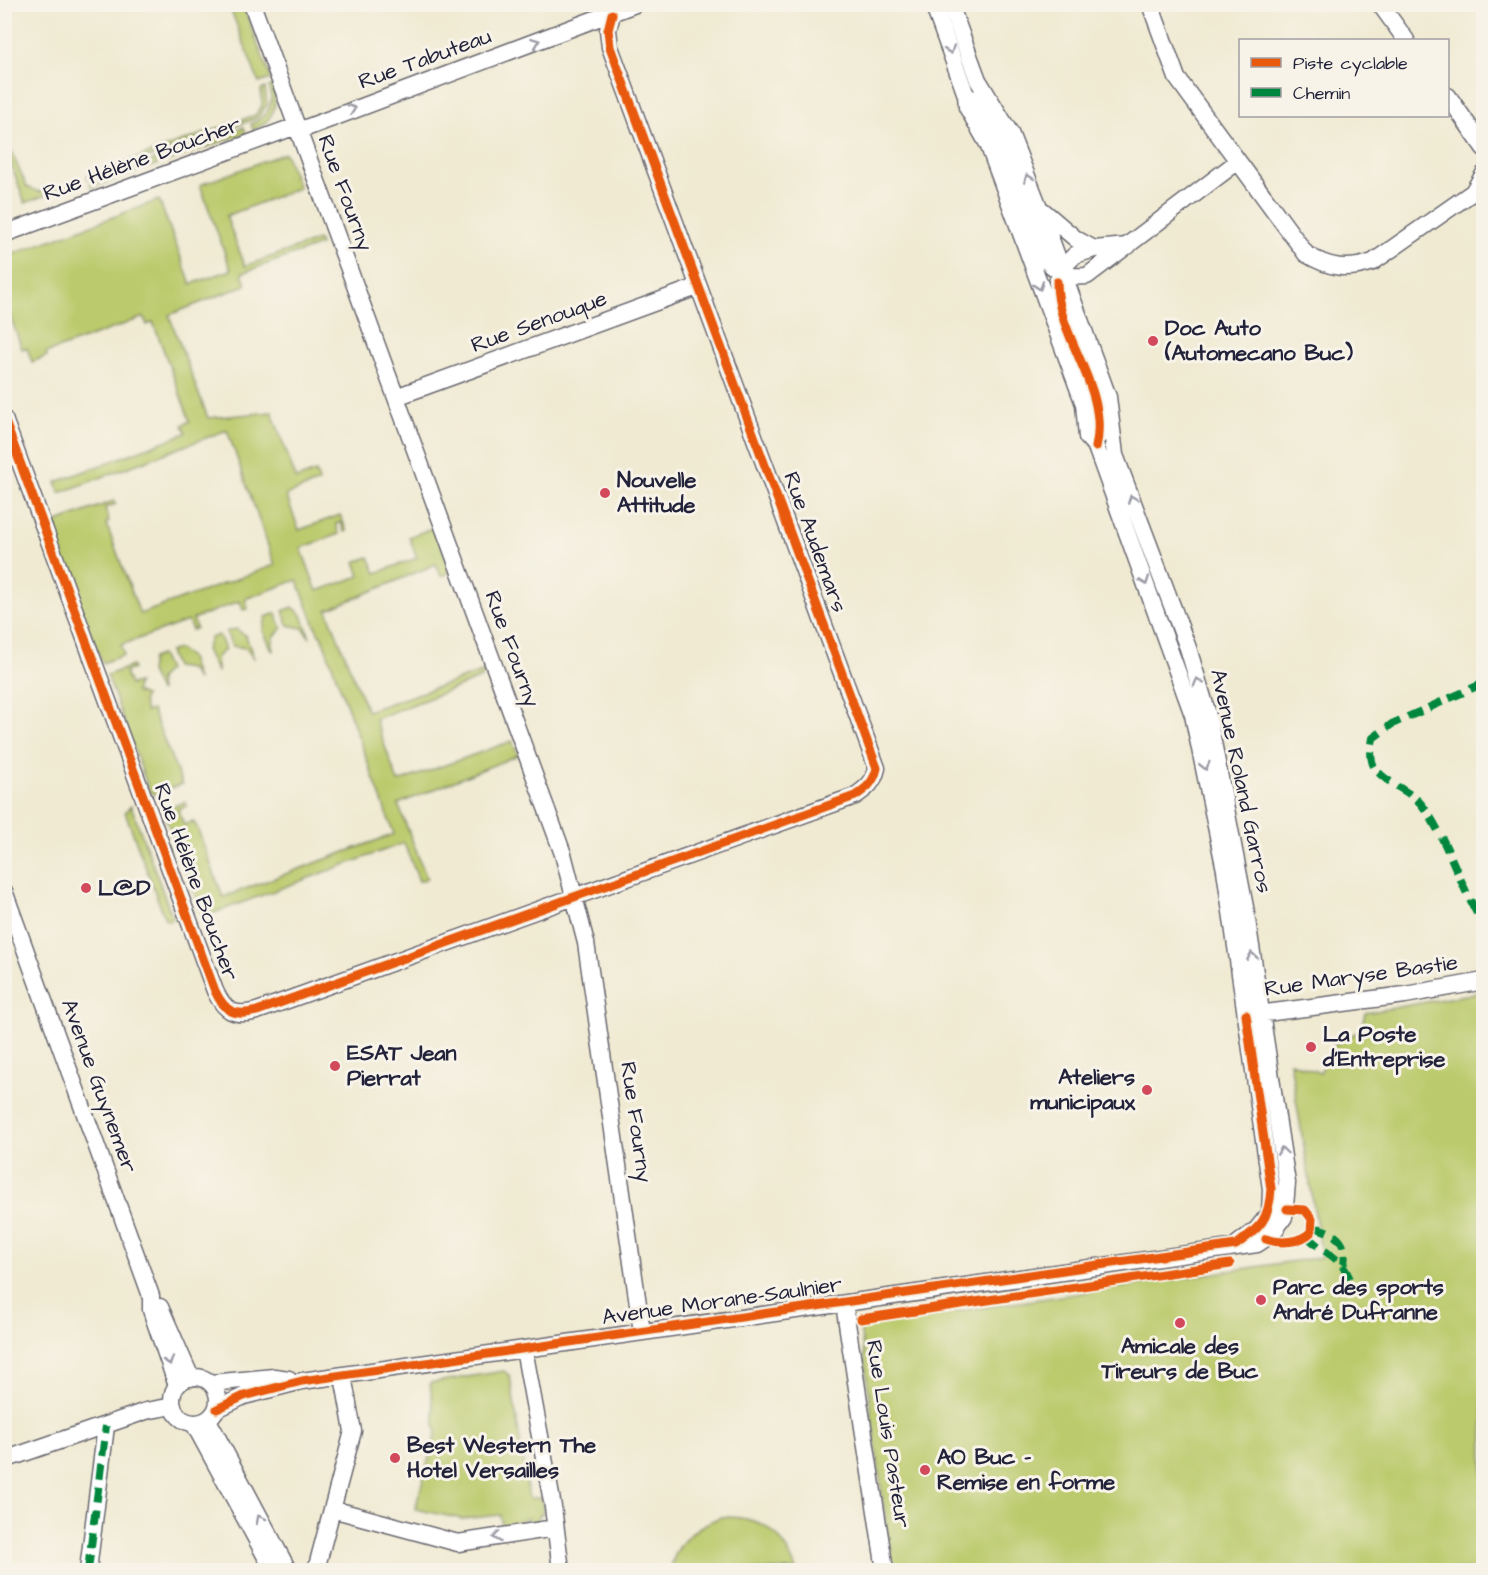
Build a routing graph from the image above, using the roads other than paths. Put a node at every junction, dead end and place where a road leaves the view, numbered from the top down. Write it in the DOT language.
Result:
graph roads {
  1 [pos="252,4"];
  2 [pos="635,4"];
  3 [pos="933,4"];
  4 [pos="950,4"];
  5 [pos="1150,4"];
  6 [pos="1380,4"];
  7 [pos="612,14"];
  8 [pos="1405,39"];
  9 [pos="966,95"];
  10 [pos="1449,97"];
  11 [pos="297,128"];
  12 [pos="1484,148"];
  13 [pos="1237,162"];
  14 [pos="1484,174"];
  15 [pos="1038,206"];
  16 [pos="4,234"];
  17 [pos="1128,246"];
  18 [pos="1094,249"];
  19 [pos="1087,276"];
  20 [pos="1063,278"];
  21 [pos="697,287"];
  22 [pos="1079,319"];
  23 [pos="396,397"];
  24 [pos="4,419"];
  25 [pos="1096,447"];
  26 [pos="4,891"];
  27 [pos="574,895"];
  28 [pos="1484,981"];
  29 [pos="1253,1014"];
  30 [pos="1287,1209"];
  31 [pos="1270,1213"];
  32 [pos="1236,1245"];
  33 [pos="844,1304"];
  34 [pos="642,1332"];
  35 [pos="524,1349"];
  36 [pos="344,1376"];
  37 [pos="302,1381"];
  38 [pos="184,1382"];
  39 [pos="211,1383"];
  40 [pos="173,1406"];
  41 [pos="206,1417"];
  42 [pos="106,1426"];
  43 [pos="4,1460"];
  44 [pos="332,1509"];
  45 [pos="555,1528"];
  46 [pos="88,1570"];
  47 [pos="273,1570"];
  48 [pos="288,1570"];
  49 [pos="318,1570"];
  50 [pos="561,1570"];
  51 [pos="885,1570"];
  1 -- 11 [label="street, Rue Fourny"];
  2 -- 7 [label="street, Rue Tabuteau"];
  3 -- 9 [label="street, Avenue Roland Garros, one-way"];
  15 -- 4 [label="street, Avenue Roland Garros, one-way"];
  5 -- 13 [label="street"];
  6 -- 8 [label="street"];
  11 -- 7 [label="street, Rue Tabuteau, one-way"];
  7 -- 21 [label="street, Rue Audemars"];
  9 -- 20 [label="street, Avenue Roland Garros"];
  9 -- 25 [label="street, Avenue Roland Garros, one-way"];
  10 -- 12 [label="street"];
  11 -- 16 [label="street, Rue Hélène Boucher"];
  11 -- 23 [label="street, Rue Fourny"];
  13 -- 14 [label="street"];
  13 -- 17 [label="street"];
  15 -- 18 [label="street"];
  15 -- 20 [label="street, Avenue Roland Garros"];
  17 -- 18 [label="street"];
  17 -- 19 [label="street"];
  18 -- 20 [label="street"];
  19 -- 20 [label="street"];
  19 -- 22 [label="street"];
  20 -- 22 [label="street, Avenue Roland Garros"];
  20 -- 25 [label="street, Avenue Roland Garros"];
  21 -- 23 [label="street, Rue Senouque"];
  21 -- 27 [label="street, Rue Audemars"];
  29 -- 22 [label="street, Avenue Roland Garros, one-way"];
  23 -- 27 [label="street, Rue Fourny"];
  24 -- 27 [label="street, Rue Hélène Boucher"];
  25 -- 29 [label="street, Avenue Roland Garros, one-way"];
  26 -- 38 [label="street, Avenue Guynemer"];
  27 -- 34 [label="street, Rue Fourny"];
  28 -- 29 [label="street, Rue Maryse Bastie"];
  30 -- 29 [label="street, Avenue Roland Garros, one-way"];
  29 -- 31 [label="street, Avenue Roland Garros"];
  30 -- 31 [label="street"];
  30 -- 32 [label="street, Avenue Morane-Saulnier"];
  31 -- 32 [label="street"];
  32 -- 33 [label="street, Avenue Morane-Saulnier"];
  33 -- 34 [label="street, Avenue Morane-Saulnier"];
  33 -- 51 [label="street, Rue Louis Pasteur"];
  34 -- 35 [label="street, Avenue Morane-Saulnier"];
  35 -- 36 [label="street, Avenue Morane-Saulnier"];
  35 -- 45 [label="street"];
  36 -- 37 [label="street, Avenue Morane-Saulnier"];
  36 -- 44 [label="street"];
  37 -- 39 [label="street, Avenue Morane-Saulnier"];
  37 -- 41 [label="street, Avenue Morane-Saulnier"];
  38 -- 39 [label="street"];
  38 -- 40 [label="street"];
  39 -- 41 [label="street"];
  40 -- 41 [label="street"];
  40 -- 42 [label="street"];
  41 -- 47 [label="street"];
  48 -- 41 [label="street, one-way"];
  42 -- 43 [label="street"];
  42 -- 46 [label="street"];
  45 -- 44 [label="street, one-way"];
  44 -- 49 [label="street"];
  45 -- 50 [label="street"];
}
